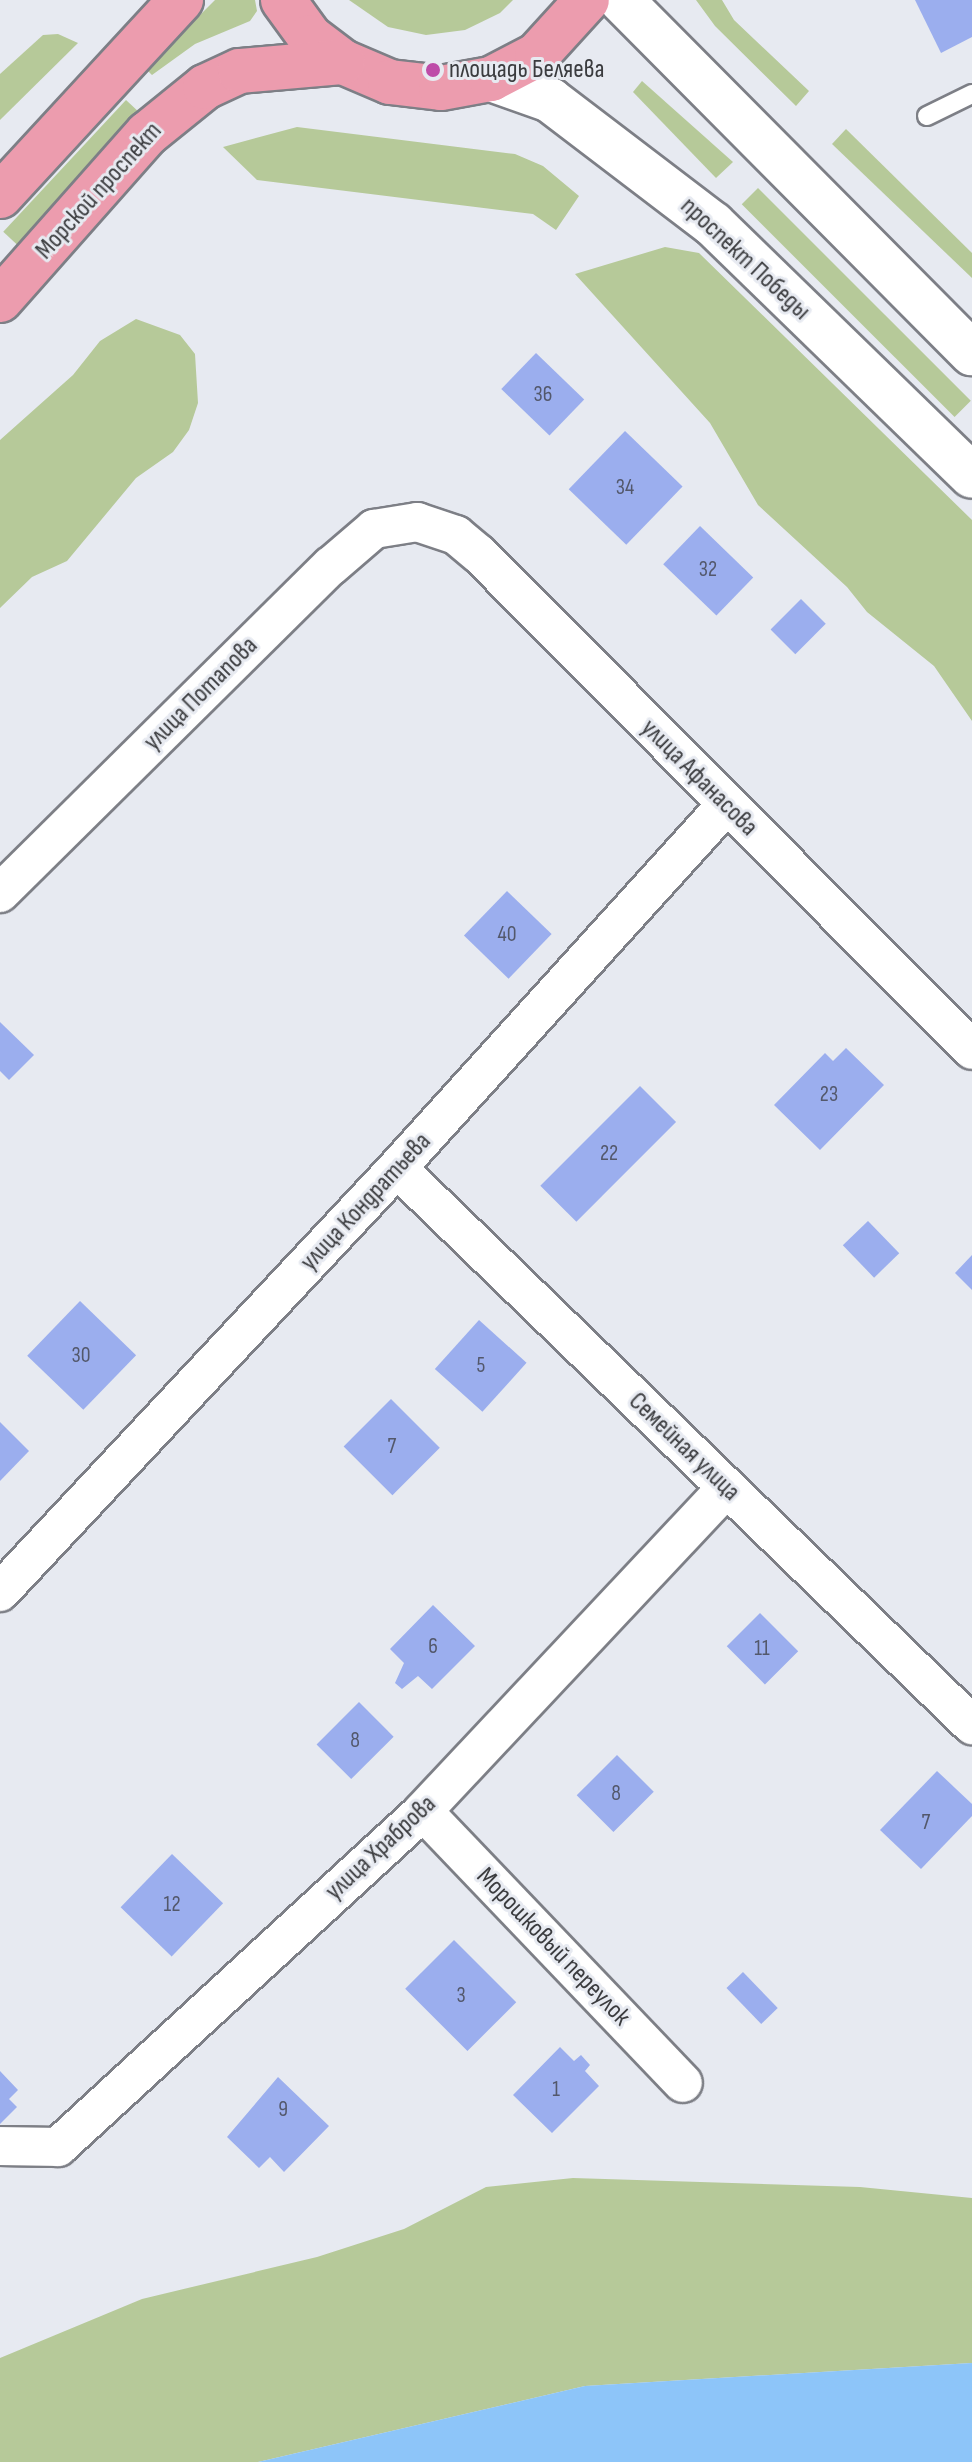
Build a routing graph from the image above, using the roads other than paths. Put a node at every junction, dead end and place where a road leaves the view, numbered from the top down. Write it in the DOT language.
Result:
graph roads {
  1 [pos="181,0"];
  2 [pos="283,0"];
  3 [pos="587,0"];
  4 [pos="621,0"];
  5 [pos="343,62"];
  6 [pos="491,79"];
  7 [pos="972,94"];
  8 [pos="927,116"];
  9 [pos="0,196"];
  10 [pos="0,300"];
  11 [pos="972,353"];
  12 [pos="972,476"];
  13 [pos="417,522"];
  14 [pos="725,806"];
  15 [pos="0,893"];
  16 [pos="972,1050"];
  17 [pos="397,1168"];
  18 [pos="726,1488"];
  19 [pos="0,1592"];
  20 [pos="972,1725"];
  21 [pos="423,1811"];
  22 [pos="683,2083"];
  23 [pos="0,2146"];
  1 -- 9 [label="main road"];
  2 -- 5 [label="main road"];
  3 -- 6 [label="main road"];
  4 -- 11 [label="main road"];
  5 -- 6 [label="main road"];
  5 -- 10 [label="main road, Морской проспект"];
  6 -- 12 [label="main road, проспект Победы"];
  7 -- 8 [label="lane"];
  13 -- 14 [label="street, улица Афанасова"];
  13 -- 15 [label="street, улица Потапова"];
  14 -- 16 [label="street, улица Афанасова"];
  14 -- 17 [label="street, улица Кондратьева"];
  17 -- 18 [label="street, Семейная улица"];
  17 -- 19 [label="street, улица Кондратьева"];
  18 -- 20 [label="street, Семейная улица"];
  18 -- 21 [label="street, улица Храброва"];
  21 -- 22 [label="street, Морошковый переулок"];
  21 -- 23 [label="street, улица Храброва"];
}
